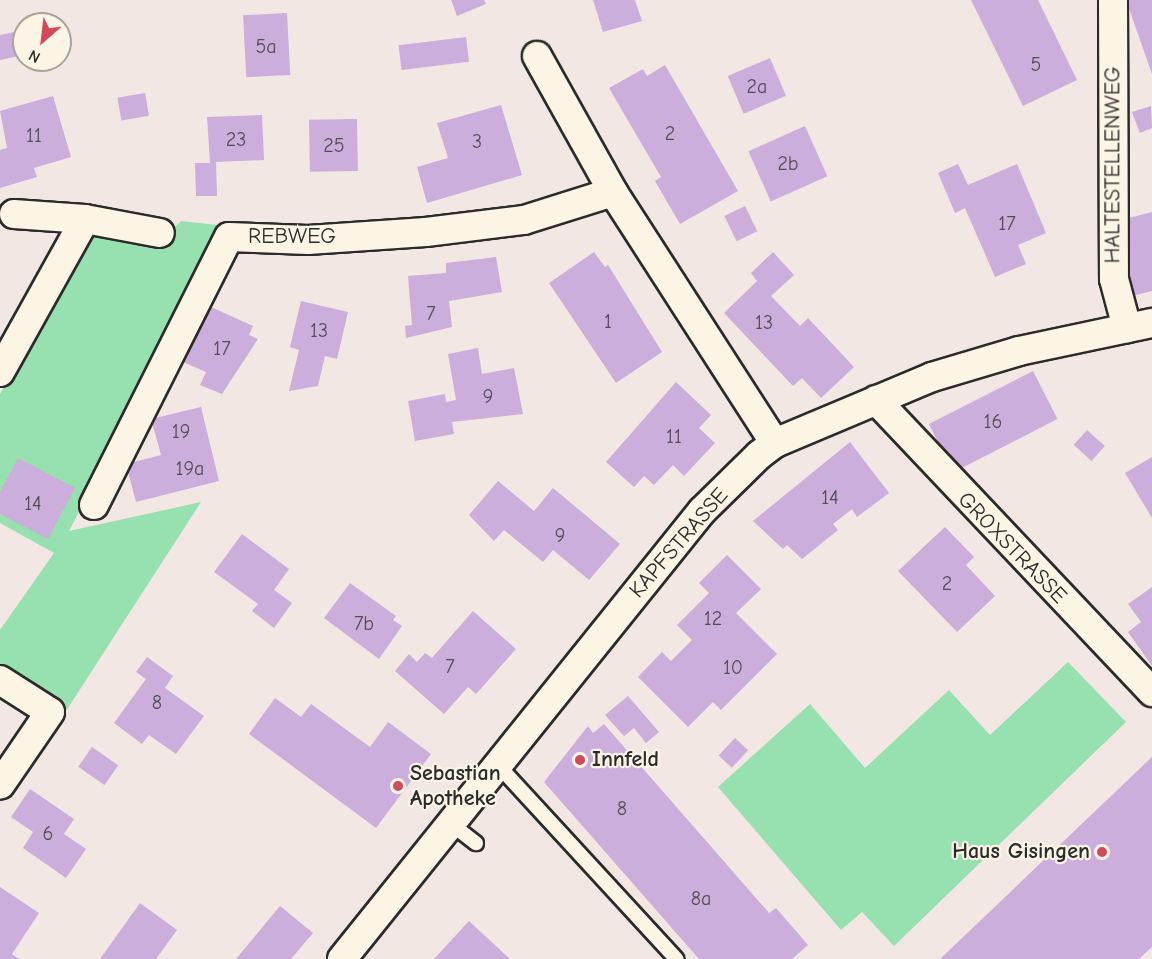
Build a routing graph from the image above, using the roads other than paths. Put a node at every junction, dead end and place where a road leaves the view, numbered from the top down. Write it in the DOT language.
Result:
graph roads {
  1 [pos="1113,0"];
  2 [pos="537,56"];
  3 [pos="613,192"];
  4 [pos="14,214"];
  5 [pos="85,219"];
  6 [pos="160,233"];
  7 [pos="1140,325"];
  8 [pos="0,372"];
  9 [pos="876,400"];
  10 [pos="776,443"];
  11 [pos="94,506"];
  12 [pos="0,680"];
  13 [pos="1152,692"];
  14 [pos="496,764"];
  15 [pos="0,785"];
  16 [pos="450,823"];
  17 [pos="476,843"];
  18 [pos="342,959"];
  19 [pos="676,959"];
  1 -- 7 [label="street, HALTESTELLENWEG"];
  2 -- 3 [label="street"];
  3 -- 10 [label="street"];
  3 -- 11 [label="street, REBWEG"];
  4 -- 5 [label="street"];
  5 -- 6 [label="street"];
  5 -- 8 [label="street"];
  7 -- 9 [label="street, KAPFSTRASSE"];
  9 -- 10 [label="street, KAPFSTRASSE"];
  9 -- 13 [label="street, GROXSTRASSE"];
  10 -- 14 [label="street, KAPFSTRASSE"];
  12 -- 15 [label="street"];
  14 -- 16 [label="street, KAPFSTRASSE"];
  14 -- 19 [label="lane"];
  16 -- 17 [label="lane"];
  16 -- 18 [label="street, KAPFSTRASSE"];
}
